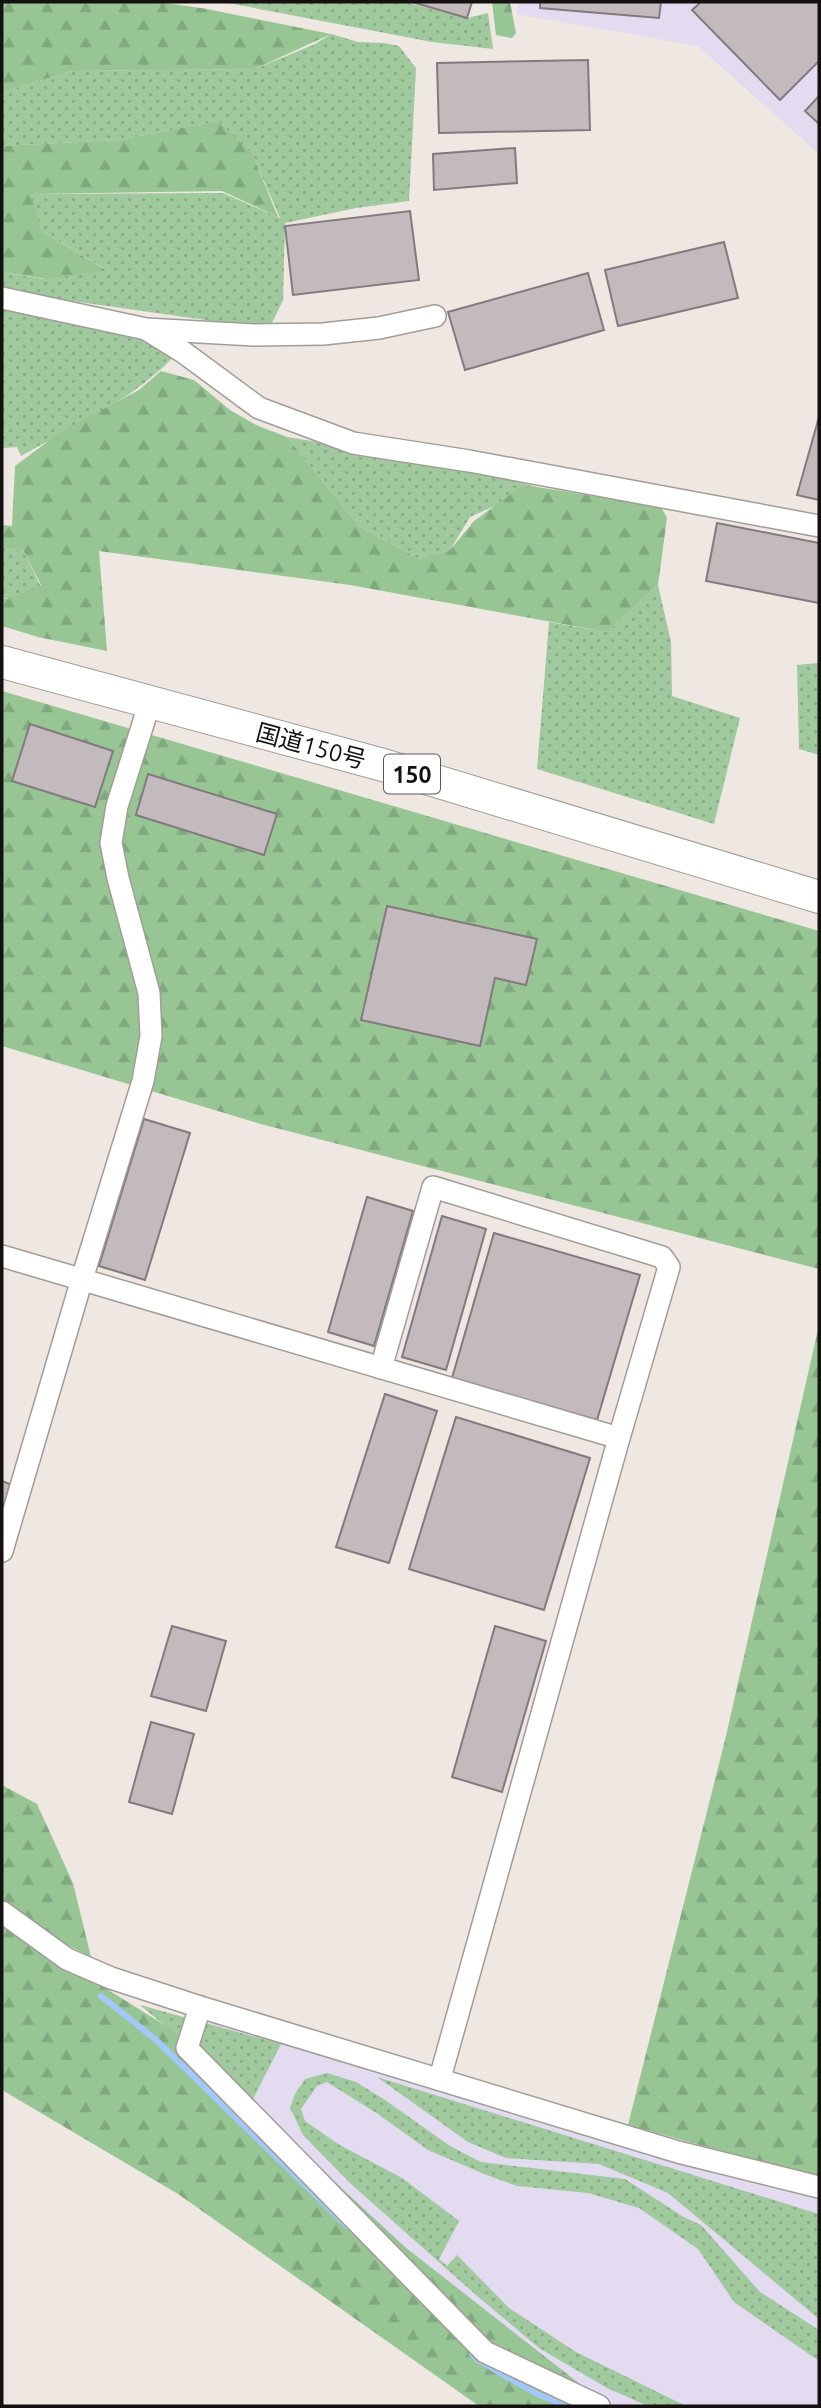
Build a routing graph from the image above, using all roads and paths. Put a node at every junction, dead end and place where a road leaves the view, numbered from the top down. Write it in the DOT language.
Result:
graph roads {
  1 [pos="2,298"];
  2 [pos="435,316"];
  3 [pos="146,329"];
  4 [pos="819,526"];
  5 [pos="2,662"];
  6 [pos="150,702"];
  7 [pos="819,897"];
  8 [pos="2,1256"];
  9 [pos="82,1279"];
  10 [pos="381,1368"];
  11 [pos="619,1438"];
  12 [pos="2,1551"];
  13 [pos="2,1912"];
  14 [pos="200,2007"];
  15 [pos="440,2078"];
  16 [pos="813,2187"];
  17 [pos="599,2406"];
  1 -- 3 [label="street"];
  2 -- 3 [label="street"];
  3 -- 4 [label="street"];
  5 -- 6 [label="highway, 国道150号 / 150"];
  6 -- 7 [label="highway, 国道150号 / 150"];
  6 -- 9 [label="street"];
  8 -- 9 [label="street"];
  9 -- 10 [label="street"];
  9 -- 12 [label="street"];
  10 -- 11 [label="street"];
  10 -- 11 [label="street"];
  11 -- 15 [label="street"];
  13 -- 14 [label="street"];
  14 -- 15 [label="street"];
  14 -- 17 [label="street"];
  15 -- 16 [label="street"];
}
